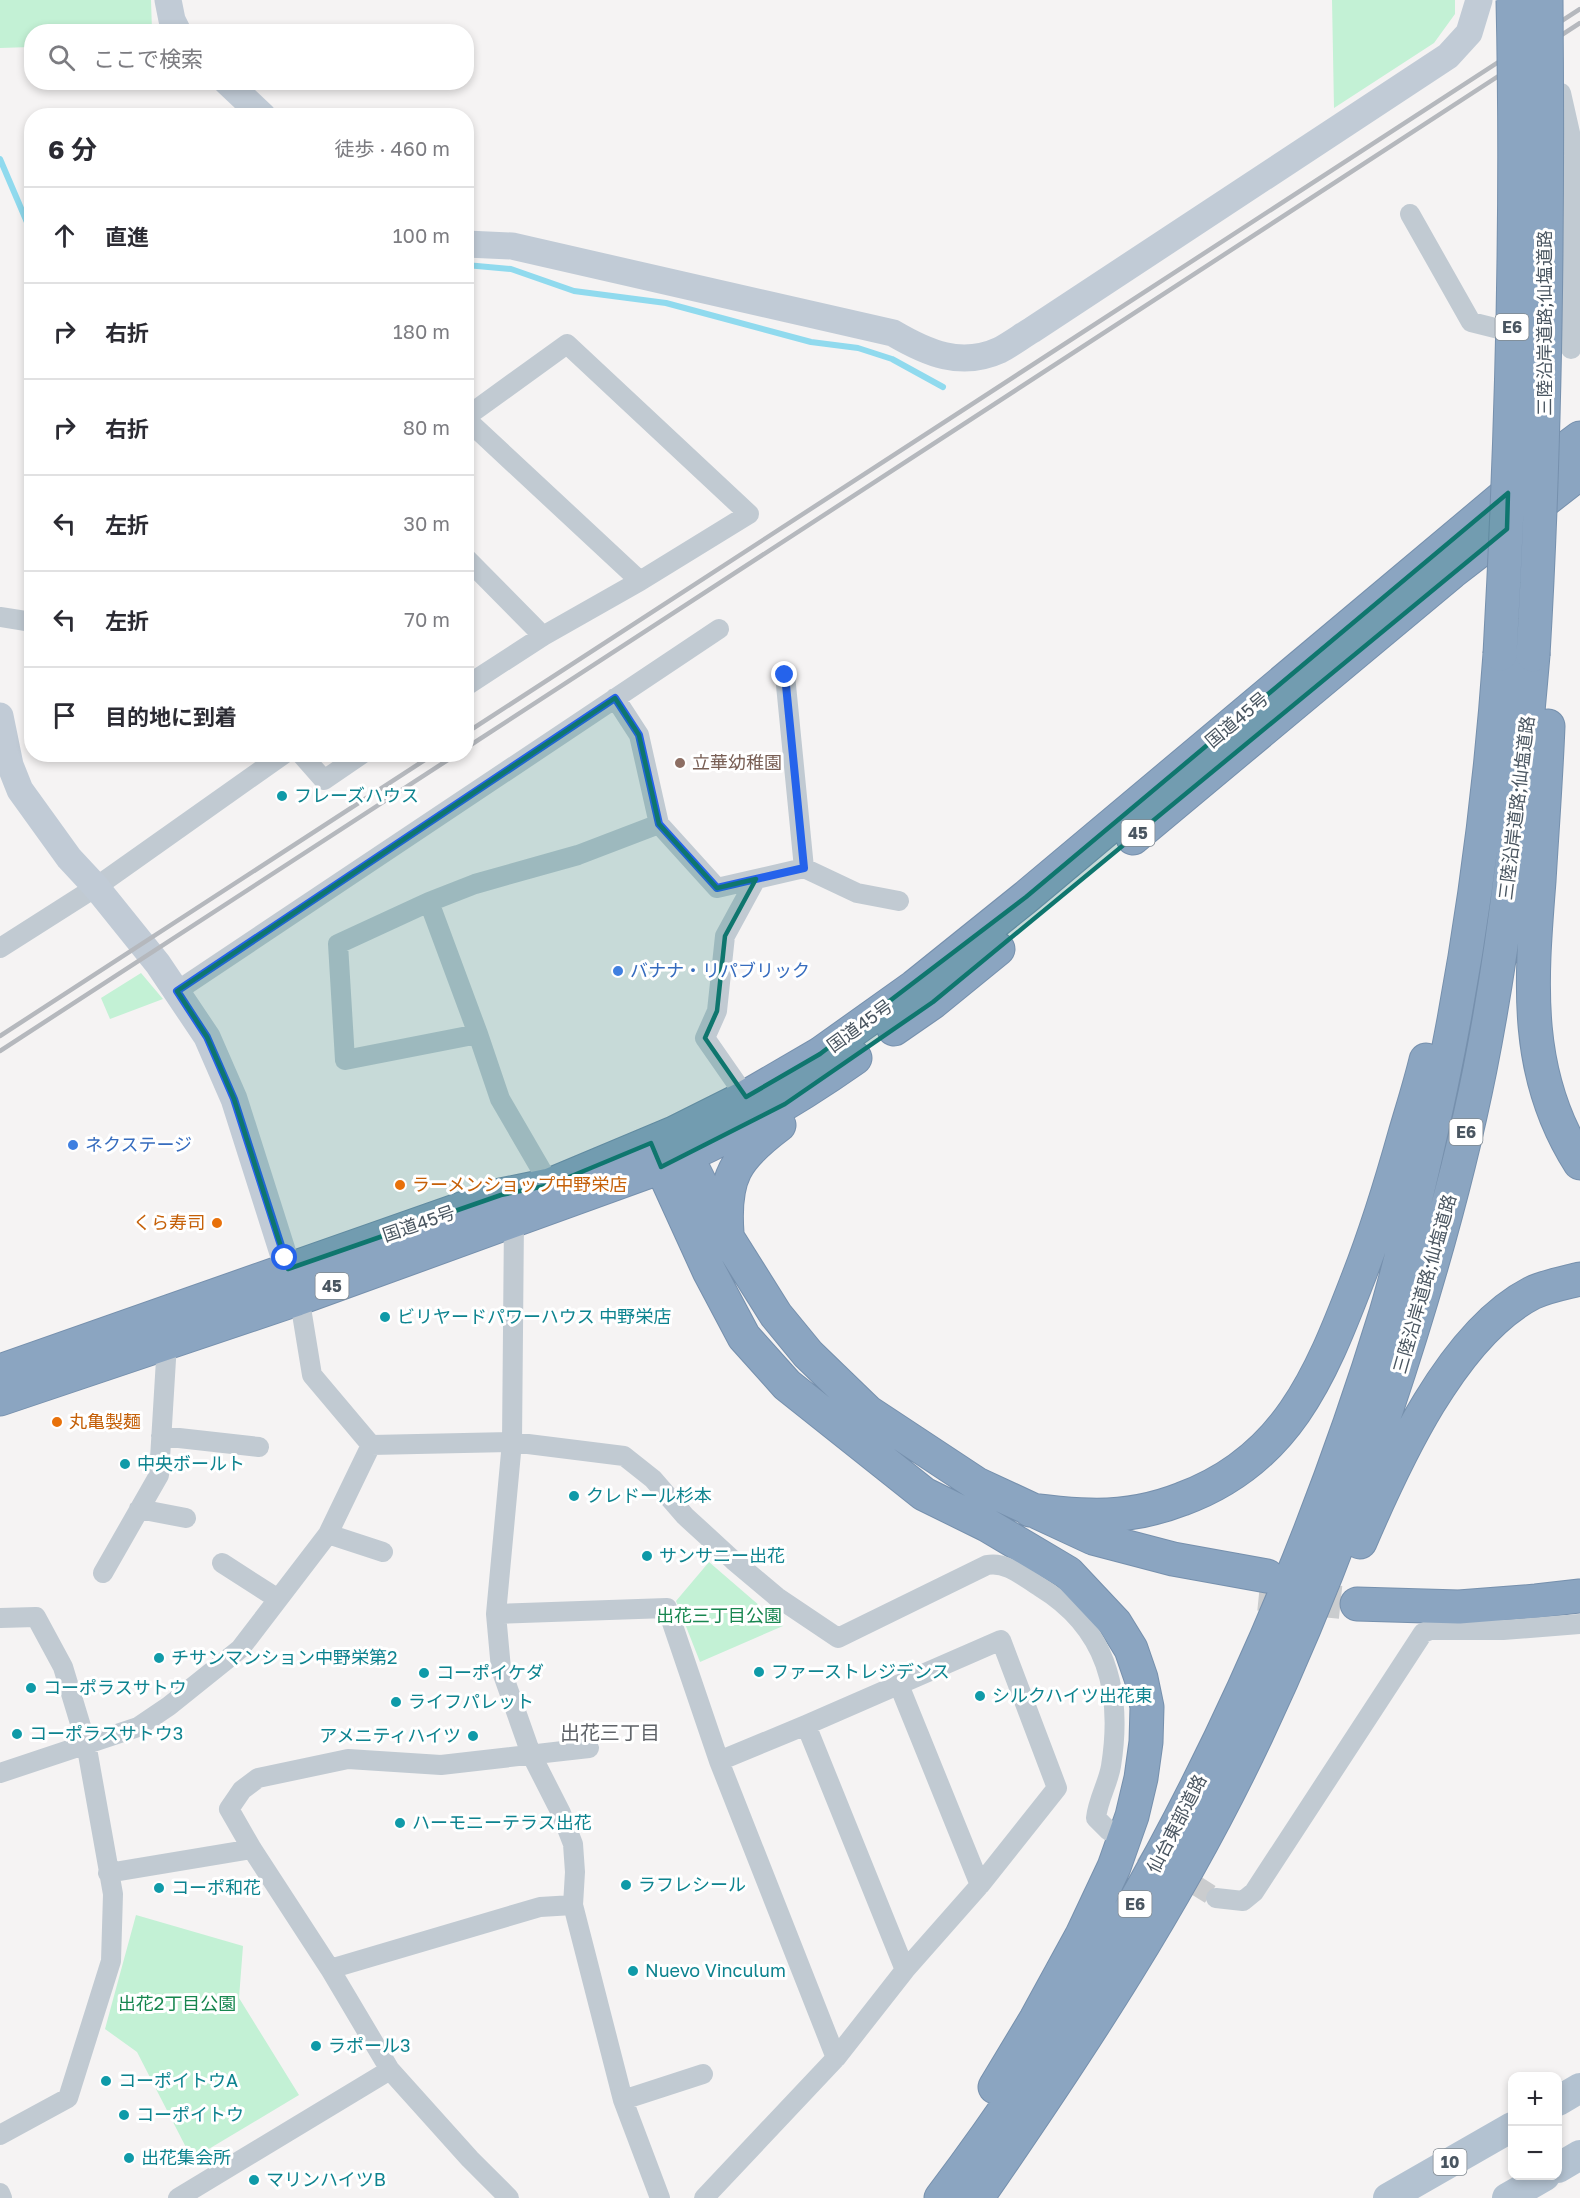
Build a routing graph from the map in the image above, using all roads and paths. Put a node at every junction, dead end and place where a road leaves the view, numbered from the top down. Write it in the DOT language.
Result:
graph roads {
  1 [pos="168,0"];
  2 [pos="1479,0"];
  3 [pos="1513,0"];
  4 [pos="1546,0"];
  5 [pos="174,24"];
  6 [pos="235,90"];
  7 [pos="1561,93"];
  8 [pos="255,108"];
  9 [pos="1410,214"];
  10 [pos="474,244"];
  11 [pos="1575,353"];
  12 [pos="474,412"];
  13 [pos="474,425"];
  14 [pos="1580,438"];
  15 [pos="1571,476"];
  16 [pos="474,566"];
  17 [pos="640,581"];
  18 [pos="0,617"];
  19 [pos="24,621"];
  20 [pos="719,630"];
  21 [pos="543,636"];
  22 [pos="1542,656"];
  23 [pos="1499,661"];
  24 [pos="785,675"];
  25 [pos="474,681"];
  26 [pos="615,698"];
  27 [pos="0,716"];
  28 [pos="274,762"];
  29 [pos="308,762"];
  30 [pos="350,762"];
  31 [pos="659,824"];
  32 [pos="804,868"];
  33 [pos="756,879"];
  34 [pos="96,887"];
  35 [pos="429,902"];
  36 [pos="899,902"];
  37 [pos="0,948"];
  38 [pos="177,991"];
  39 [pos="478,1034"];
  40 [pos="847,1063"];
  41 [pos="746,1097"];
  42 [pos="668,1150"];
  43 [pos="1580,1163"];
  44 [pos="550,1185"];
  45 [pos="514,1219"];
  46 [pos="727,1237"];
  47 [pos="1580,1279"];
  48 [pos="292,1284"];
  49 [pos="167,1343"];
  50 [pos="0,1371"];
  51 [pos="0,1399"];
  52 [pos="161,1436"];
  53 [pos="512,1442"];
  54 [pos="371,1445"];
  55 [pos="259,1447"];
  56 [pos="139,1509"];
  57 [pos="1030,1510"];
  58 [pos="186,1518"];
  59 [pos="987,1525"];
  60 [pos="328,1534"];
  61 [pos="383,1552"];
  62 [pos="222,1563"];
  63 [pos="103,1573"];
  64 [pos="1580,1577"];
  65 [pos="1272,1585"];
  66 [pos="1320,1590"];
  67 [pos="1580,1596"];
  68 [pos="278,1599"];
  69 [pos="496,1614"];
  70 [pos="0,1618"];
  71 [pos="1580,1624"];
  72 [pos="899,1685"];
  73 [pos="806,1725"];
  74 [pos="86,1743"];
  75 [pos="589,1748"];
  76 [pos="531,1754"];
  77 [pos="719,1761"];
  78 [pos="0,1773"];
  79 [pos="1108,1831"];
  80 [pos="1202,1842"];
  81 [pos="252,1849"];
  82 [pos="108,1873"];
  83 [pos="980,1885"];
  84 [pos="1216,1898"];
  85 [pos="573,1905"];
  86 [pos="330,1969"];
  87 [pos="905,1970"];
  88 [pos="836,2058"];
  89 [pos="390,2070"];
  90 [pos="703,2074"];
  91 [pos="1580,2088"];
  92 [pos="1562,2098"];
  93 [pos="623,2100"];
  94 [pos="1508,2129"];
  95 [pos="0,2135"];
  96 [pos="1580,2155"];
  97 [pos="1562,2165"];
  98 [pos="1537,2180"];
  99 [pos="0,2193"];
  100 [pos="2,2198"];
  101 [pos="178,2198"];
  102 [pos="509,2198"];
  103 [pos="660,2198"];
  104 [pos="704,2198"];
  105 [pos="925,2198"];
  106 [pos="941,2198"];
  107 [pos="977,2198"];
  108 [pos="1388,2198"];
  109 [pos="1507,2198"];
  1 -- 5 [label="street"];
  2 -- 10 [label="street"];
  3 -- 23 [label="highway, 三陸沿岸道路;仙塩道路 / E6, bridge"];
  4 -- 22 [label="highway, 三陸沿岸道路;仙塩道路 / E6, bridge"];
  6 -- 8 [label="street"];
  7 -- 11 [label="street"];
  9 -- 11 [label="street"];
  12 -- 17 [label="street"];
  13 -- 17 [label="street"];
  14 -- 15 [label="highway, 国道45号 / 45"];
  15 -- 40 [label="highway, 国道45号 / 45"];
  15 -- 41 [label="highway, 国道45号 / 45"];
  16 -- 21 [label="street"];
  17 -- 21 [label="street"];
  18 -- 19 [label="street"];
  20 -- 26 [label="street"];
  21 -- 25 [label="street"];
  22 -- 43 [label="highway"];
  22 -- 66 [label="highway, 三陸沿岸道路;仙塩道路 / E6"];
  23 -- 57 [label="highway"];
  23 -- 65 [label="highway, 三陸沿岸道路;仙塩道路 / E6"];
  24 -- 32 [label="street"];
  26 -- 31 [label="street"];
  26 -- 38 [label="street"];
  27 -- 34 [label="street"];
  28 -- 34 [label="street"];
  29 -- 30 [label="street"];
  31 -- 33 [label="street"];
  31 -- 35 [label="street"];
  32 -- 33 [label="street"];
  32 -- 36 [label="street"];
  33 -- 41 [label="street"];
  34 -- 37 [label="street"];
  34 -- 38 [label="street"];
  35 -- 39 [label="street"];
  35 -- 39 [label="street"];
  38 -- 48 [label="street"];
  39 -- 44 [label="street"];
  40 -- 42 [label="highway, 国道45号 / 45"];
  40 -- 46 [label="highway"];
  41 -- 42 [label="highway, 国道45号 / 45"];
  42 -- 44 [label="highway, 国道45号 / 45"];
  42 -- 45 [label="highway, 国道45号 / 45"];
  42 -- 46 [label="highway"];
  42 -- 59 [label="highway"];
  44 -- 48 [label="highway, 国道45号 / 45"];
  45 -- 48 [label="highway, 国道45号 / 45"];
  45 -- 53 [label="street"];
  46 -- 57 [label="highway"];
  47 -- 80 [label="highway"];
  48 -- 49 [label="highway, 国道45号 / 45"];
  48 -- 50 [label="highway, 国道45号 / 45"];
  48 -- 54 [label="street"];
  49 -- 51 [label="highway, 国道45号 / 45"];
  49 -- 52 [label="street"];
  52 -- 55 [label="street"];
  52 -- 56 [label="street"];
  53 -- 54 [label="street"];
  53 -- 69 [label="street"];
  53 -- 79 [label="street"];
  54 -- 60 [label="street"];
  56 -- 58 [label="street"];
  56 -- 63 [label="street"];
  57 -- 65 [label="highway"];
  59 -- 65 [label="highway"];
  59 -- 105 [label="highway"];
  60 -- 61 [label="street"];
  60 -- 68 [label="street"];
  62 -- 68 [label="street"];
  64 -- 67 [label="highway"];
  65 -- 106 [label="highway, 仙台東部道路 / E6"];
  66 -- 80 [label="highway, 仙台東部道路 / E6"];
  68 -- 74 [label="street"];
  69 -- 76 [label="street"];
  69 -- 77 [label="street"];
  70 -- 74 [label="street"];
  71 -- 84 [label="street"];
  72 -- 73 [label="street"];
  72 -- 83 [label="street"];
  72 -- 83 [label="street"];
  73 -- 77 [label="street"];
  73 -- 87 [label="street"];
  74 -- 78 [label="street"];
  74 -- 82 [label="street"];
  75 -- 76 [label="street"];
  76 -- 81 [label="street"];
  76 -- 85 [label="street"];
  77 -- 88 [label="street"];
  80 -- 107 [label="highway, 仙台東部道路 / E6"];
  81 -- 82 [label="street"];
  81 -- 86 [label="street"];
  82 -- 95 [label="street"];
  83 -- 87 [label="street"];
  85 -- 86 [label="street"];
  85 -- 93 [label="street"];
  86 -- 89 [label="street"];
  87 -- 88 [label="street"];
  88 -- 104 [label="street"];
  89 -- 101 [label="street"];
  89 -- 102 [label="street"];
  90 -- 93 [label="street"];
  91 -- 92 [label="main road"];
  93 -- 103 [label="street"];
  94 -- 108 [label="main road, 10"];
  96 -- 97 [label="main road"];
  98 -- 109 [label="main road"];
  99 -- 100 [label="street"];
}
